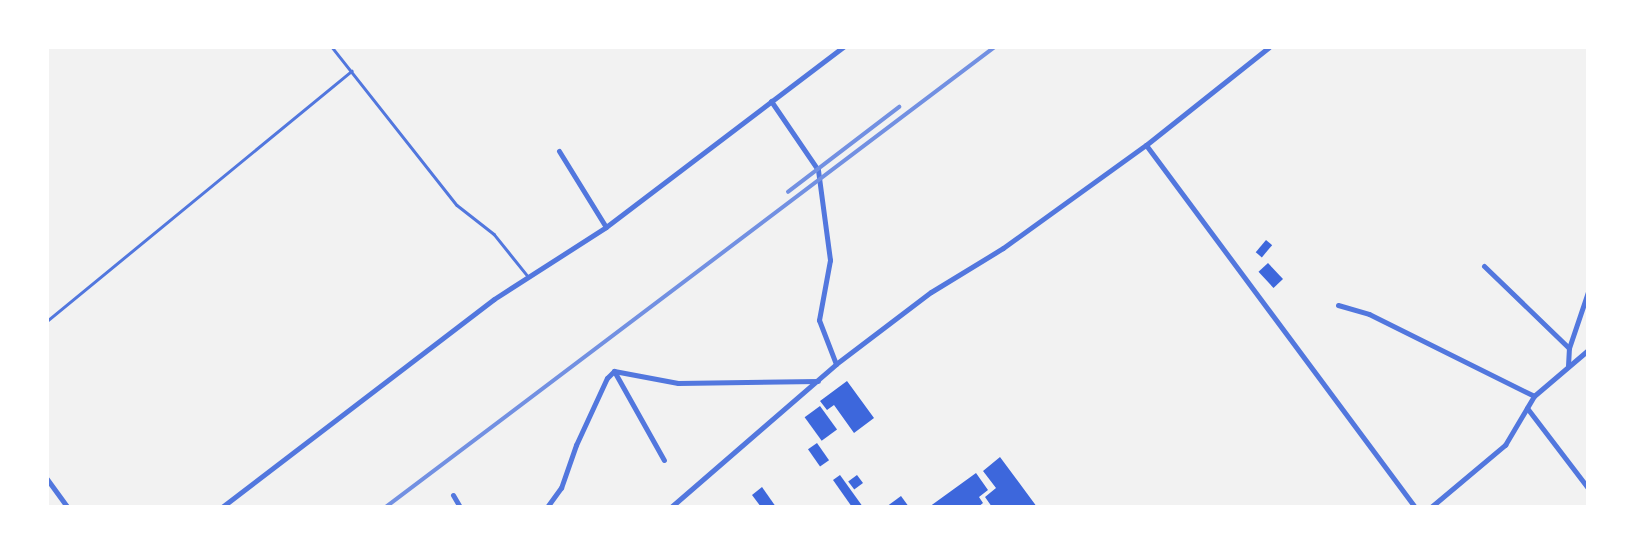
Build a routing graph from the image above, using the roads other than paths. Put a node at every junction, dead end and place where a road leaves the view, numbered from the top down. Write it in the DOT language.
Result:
graph roads {
  1 [pos="332,47"];
  2 [pos="843,47"];
  3 [pos="1269,47"];
  4 [pos="351,71"];
  5 [pos="771,101"];
  6 [pos="1146,145"];
  7 [pos="559,151"];
  8 [pos="606,227"];
  9 [pos="1484,266"];
  10 [pos="528,277"];
  11 [pos="1588,292"];
  12 [pos="1338,304"];
  13 [pos="47,321"];
  14 [pos="1569,348"];
  15 [pos="1588,351"];
  16 [pos="836,364"];
  17 [pos="1568,366"];
  18 [pos="614,371"];
  19 [pos="818,381"];
  20 [pos="1534,396"];
  21 [pos="1527,408"];
  22 [pos="664,460"];
  23 [pos="47,479"];
  24 [pos="54,488"];
  25 [pos="1588,488"];
  26 [pos="47,493"];
  27 [pos="453,495"];
  28 [pos="1414,506"];
  29 [pos="67,507"];
  30 [pos="222,507"];
  31 [pos="460,507"];
  32 [pos="547,507"];
  33 [pos="671,507"];
  34 [pos="1432,507"];
  1 -- 4 [label="lane"];
  2 -- 5 [label="street"];
  3 -- 6 [label="street"];
  4 -- 10 [label="lane"];
  4 -- 13 [label="lane"];
  5 -- 8 [label="street"];
  5 -- 16 [label="street"];
  6 -- 16 [label="street"];
  6 -- 28 [label="street"];
  7 -- 8 [label="street"];
  8 -- 10 [label="street"];
  9 -- 14 [label="street"];
  10 -- 30 [label="street"];
  11 -- 14 [label="street"];
  12 -- 20 [label="street"];
  14 -- 17 [label="street"];
  15 -- 17 [label="street"];
  16 -- 19 [label="street"];
  17 -- 20 [label="street"];
  18 -- 19 [label="street"];
  18 -- 22 [label="street"];
  18 -- 32 [label="street"];
  19 -- 33 [label="street"];
  20 -- 21 [label="street"];
  21 -- 25 [label="street"];
  21 -- 34 [label="street"];
  23 -- 24 [label="street"];
  24 -- 26 [label="street"];
  24 -- 29 [label="street"];
  27 -- 31 [label="street"];
}
